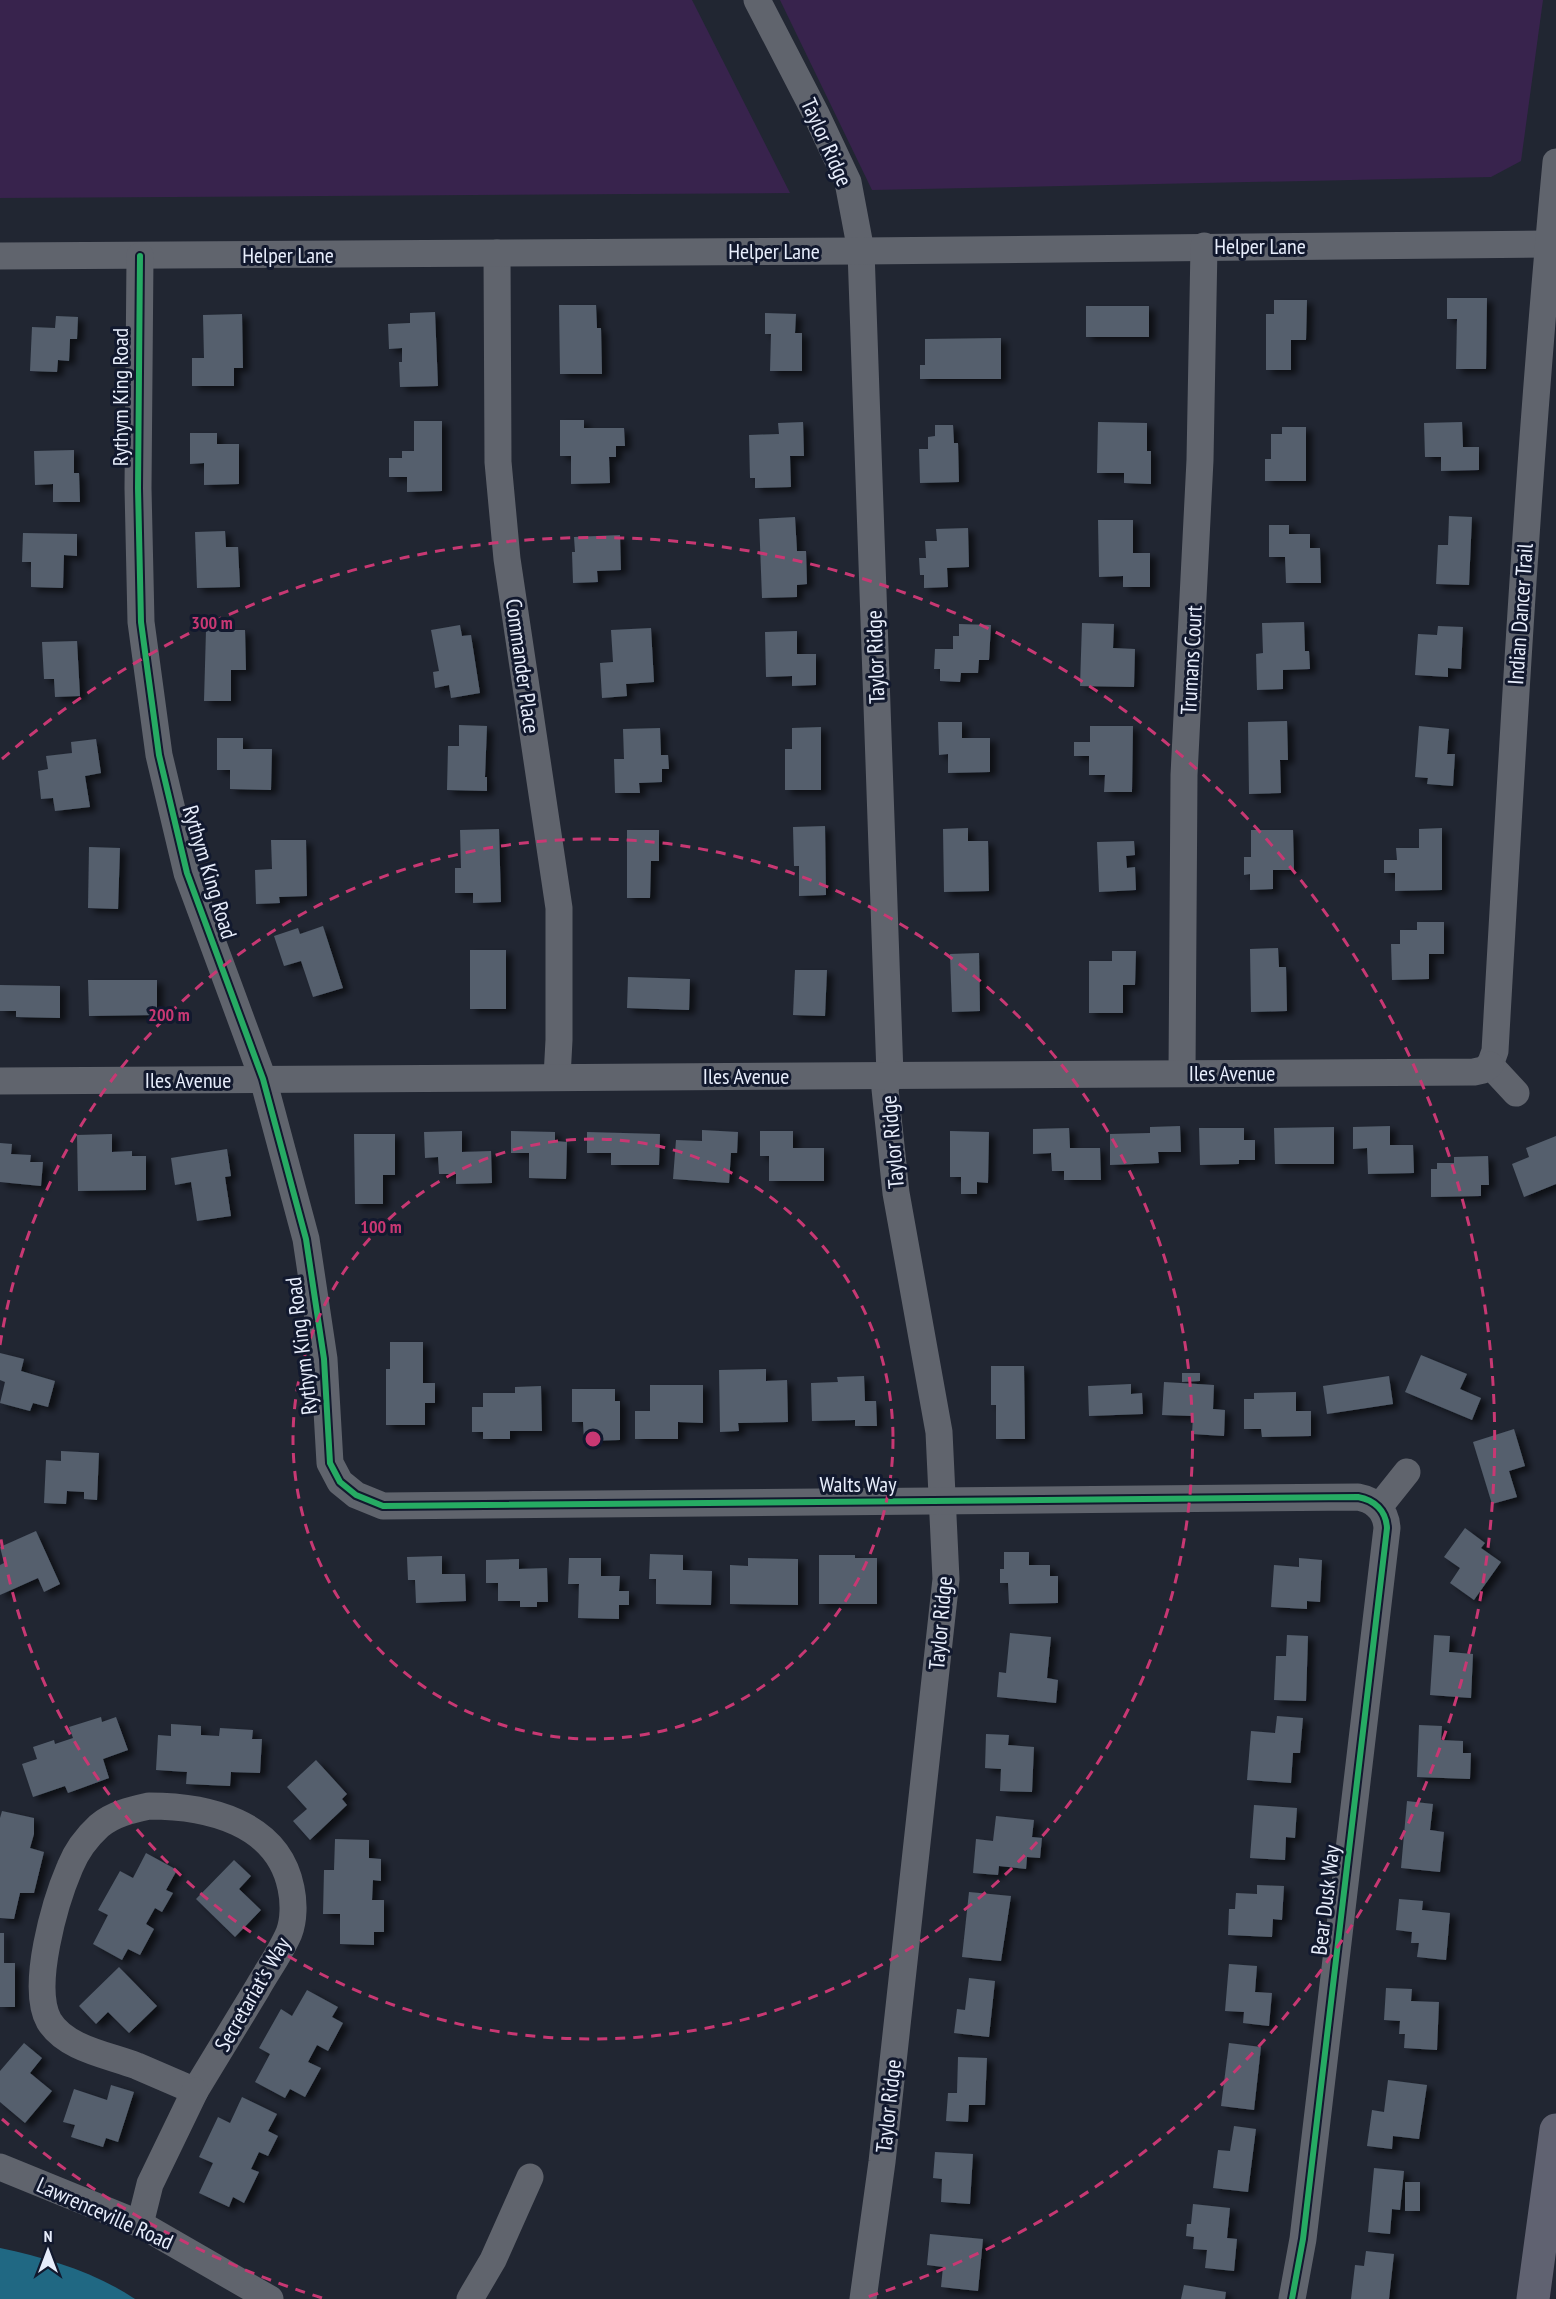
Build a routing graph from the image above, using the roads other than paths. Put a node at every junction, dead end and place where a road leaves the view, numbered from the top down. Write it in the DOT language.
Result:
graph roads {
  1 [pos="757,0"];
  2 [pos="1556,162"];
  3 [pos="1547,244"];
  4 [pos="1204,246"];
  5 [pos="861,251"];
  6 [pos="496,253"];
  7 [pos="0,256"];
  8 [pos="140,256"];
  9 [pos="1490,1065"];
  10 [pos="1182,1073"];
  11 [pos="890,1075"];
  12 [pos="557,1077"];
  13 [pos="263,1079"];
  14 [pos="0,1081"];
  15 [pos="1516,1093"];
  16 [pos="1407,1472"];
  17 [pos="340,1482"];
  18 [pos="943,1501"];
  19 [pos="1379,1507"];
  20 [pos="195,2091"];
  21 [pos="1556,2130"];
  22 [pos="0,2167"];
  23 [pos="530,2177"];
  24 [pos="140,2224"];
  25 [pos="270,2299"];
  26 [pos="470,2299"];
  27 [pos="863,2299"];
  28 [pos="1292,2299"];
  29 [pos="1533,2299"];
  1 -- 5 [label="street, Taylor Ridge"];
  2 -- 3 [label="street, Indian Dancer Trail"];
  3 -- 4 [label="street, Helper Lane"];
  3 -- 9 [label="street, Indian Dancer Trail"];
  4 -- 5 [label="street, Helper Lane"];
  4 -- 10 [label="street, Trumans Court"];
  5 -- 6 [label="street, Helper Lane"];
  5 -- 11 [label="street, Taylor Ridge"];
  6 -- 8 [label="street, Helper Lane"];
  6 -- 12 [label="street, Commander Place"];
  7 -- 8 [label="street, Helper Lane"];
  8 -- 13 [label="street, Rythym King Road"];
  9 -- 10 [label="street, Iles Avenue"];
  9 -- 15 [label="street"];
  10 -- 11 [label="street, Iles Avenue"];
  11 -- 12 [label="street, Iles Avenue"];
  11 -- 18 [label="street, Taylor Ridge"];
  12 -- 13 [label="street, Iles Avenue"];
  13 -- 14 [label="street, Iles Avenue"];
  13 -- 17 [label="street, Rythym King Road"];
  16 -- 19 [label="street"];
  17 -- 18 [label="street, Walts Way"];
  18 -- 19 [label="street, Walts Way"];
  18 -- 27 [label="street, Taylor Ridge"];
  19 -- 28 [label="street, Bear Dusk Way"];
  20 -- 20 [label="street, Secretariat's Way"];
  20 -- 24 [label="street, Secretariat's Way"];
  21 -- 29 [label="main road"];
  22 -- 24 [label="street, Lawrenceville Road"];
  23 -- 26 [label="street"];
  24 -- 25 [label="street, Lawrenceville Road"];
}
